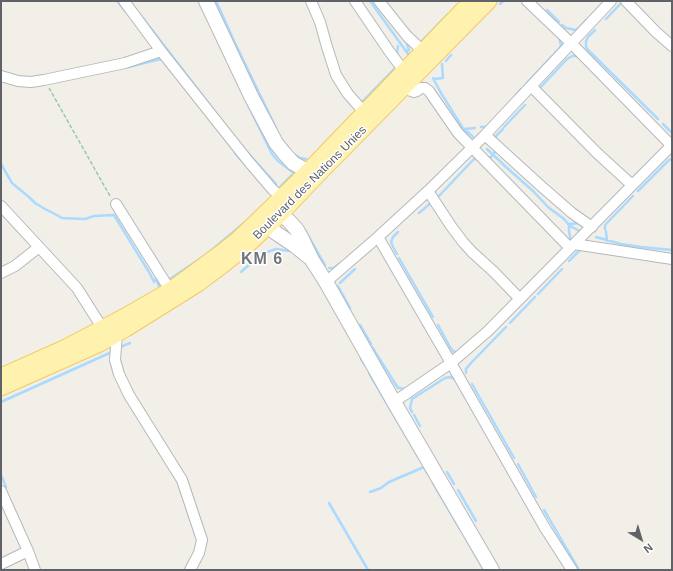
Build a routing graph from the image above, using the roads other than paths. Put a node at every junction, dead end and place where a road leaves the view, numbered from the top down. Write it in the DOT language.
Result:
graph roads {
  1 [pos="124,1"];
  2 [pos="206,1"];
  3 [pos="311,1"];
  4 [pos="355,1"];
  5 [pos="379,1"];
  6 [pos="471,1"];
  7 [pos="489,1"];
  8 [pos="527,1"];
  9 [pos="611,1"];
  10 [pos="626,1"];
  11 [pos="571,43"];
  12 [pos="672,46"];
  13 [pos="161,51"];
  14 [pos="422,51"];
  15 [pos="1,76"];
  16 [pos="405,78"];
  17 [pos="531,86"];
  18 [pos="364,112"];
  19 [pos="485,135"];
  20 [pos="672,145"];
  21 [pos="472,147"];
  22 [pos="312,174"];
  23 [pos="632,185"];
  24 [pos="428,191"];
  25 [pos="116,204"];
  26 [pos="1,206"];
  27 [pos="281,206"];
  28 [pos="263,223"];
  29 [pos="592,227"];
  30 [pos="378,237"];
  31 [pos="572,246"];
  32 [pos="39,247"];
  33 [pos="672,259"];
  34 [pos="312,260"];
  35 [pos="1,273"];
  36 [pos="326,282"];
  37 [pos="170,290"];
  38 [pos="520,299"];
  39 [pos="110,331"];
  40 [pos="452,363"];
  41 [pos="1,376"];
  42 [pos="1,388"];
  43 [pos="394,402"];
  44 [pos="1,491"];
  45 [pos="28,551"];
  46 [pos="1,564"];
  47 [pos="35,570"];
  48 [pos="190,570"];
  49 [pos="492,570"];
  50 [pos="572,570"];
  1 -- 13 [label="street"];
  2 -- 22 [label="street"];
  3 -- 18 [label="street"];
  4 -- 16 [label="street"];
  5 -- 14 [label="street"];
  6 -- 14 [label="main road, Boulevard des Nations Unies"];
  7 -- 16 [label="main road, Boulevard des Nations Unies"];
  8 -- 11 [label="street"];
  9 -- 11 [label="street"];
  10 -- 12 [label="street"];
  11 -- 17 [label="street"];
  11 -- 20 [label="street"];
  13 -- 15 [label="street"];
  13 -- 27 [label="street"];
  14 -- 16 [label="main road, Boulevard des Nations Unies"];
  16 -- 18 [label="main road, Boulevard des Nations Unies"];
  16 -- 21 [label="street"];
  16 -- 22 [label="main road, Boulevard des Nations Unies"];
  17 -- 19 [label="street"];
  17 -- 23 [label="street"];
  18 -- 22 [label="main road, Boulevard des Nations Unies"];
  19 -- 21 [label="street"];
  19 -- 29 [label="street"];
  20 -- 23 [label="street"];
  21 -- 24 [label="street"];
  21 -- 31 [label="street"];
  22 -- 27 [label="main road, Boulevard des Nations Unies"];
  23 -- 29 [label="street"];
  24 -- 30 [label="street"];
  24 -- 38 [label="street"];
  25 -- 37 [label="street"];
  26 -- 32 [label="street"];
  27 -- 28 [label="main road, Boulevard des Nations Unies"];
  27 -- 34 [label="street"];
  28 -- 34 [label="street"];
  28 -- 37 [label="main road, Boulevard des Nations Unies"];
  28 -- 39 [label="main road, Boulevard des Nations Unies"];
  29 -- 31 [label="street"];
  30 -- 36 [label="street"];
  30 -- 40 [label="street"];
  31 -- 33 [label="street"];
  31 -- 38 [label="street"];
  32 -- 35 [label="street"];
  32 -- 39 [label="street"];
  34 -- 36 [label="street"];
  36 -- 43 [label="street"];
  37 -- 39 [label="main road, Boulevard des Nations Unies"];
  38 -- 40 [label="street"];
  39 -- 41 [label="main road, Boulevard des Nations Unies"];
  39 -- 42 [label="main road, Boulevard des Nations Unies"];
  39 -- 48 [label="street"];
  40 -- 43 [label="street"];
  40 -- 50 [label="street"];
  43 -- 49 [label="street"];
  44 -- 45 [label="street"];
  45 -- 46 [label="street"];
  45 -- 47 [label="street"];
}
